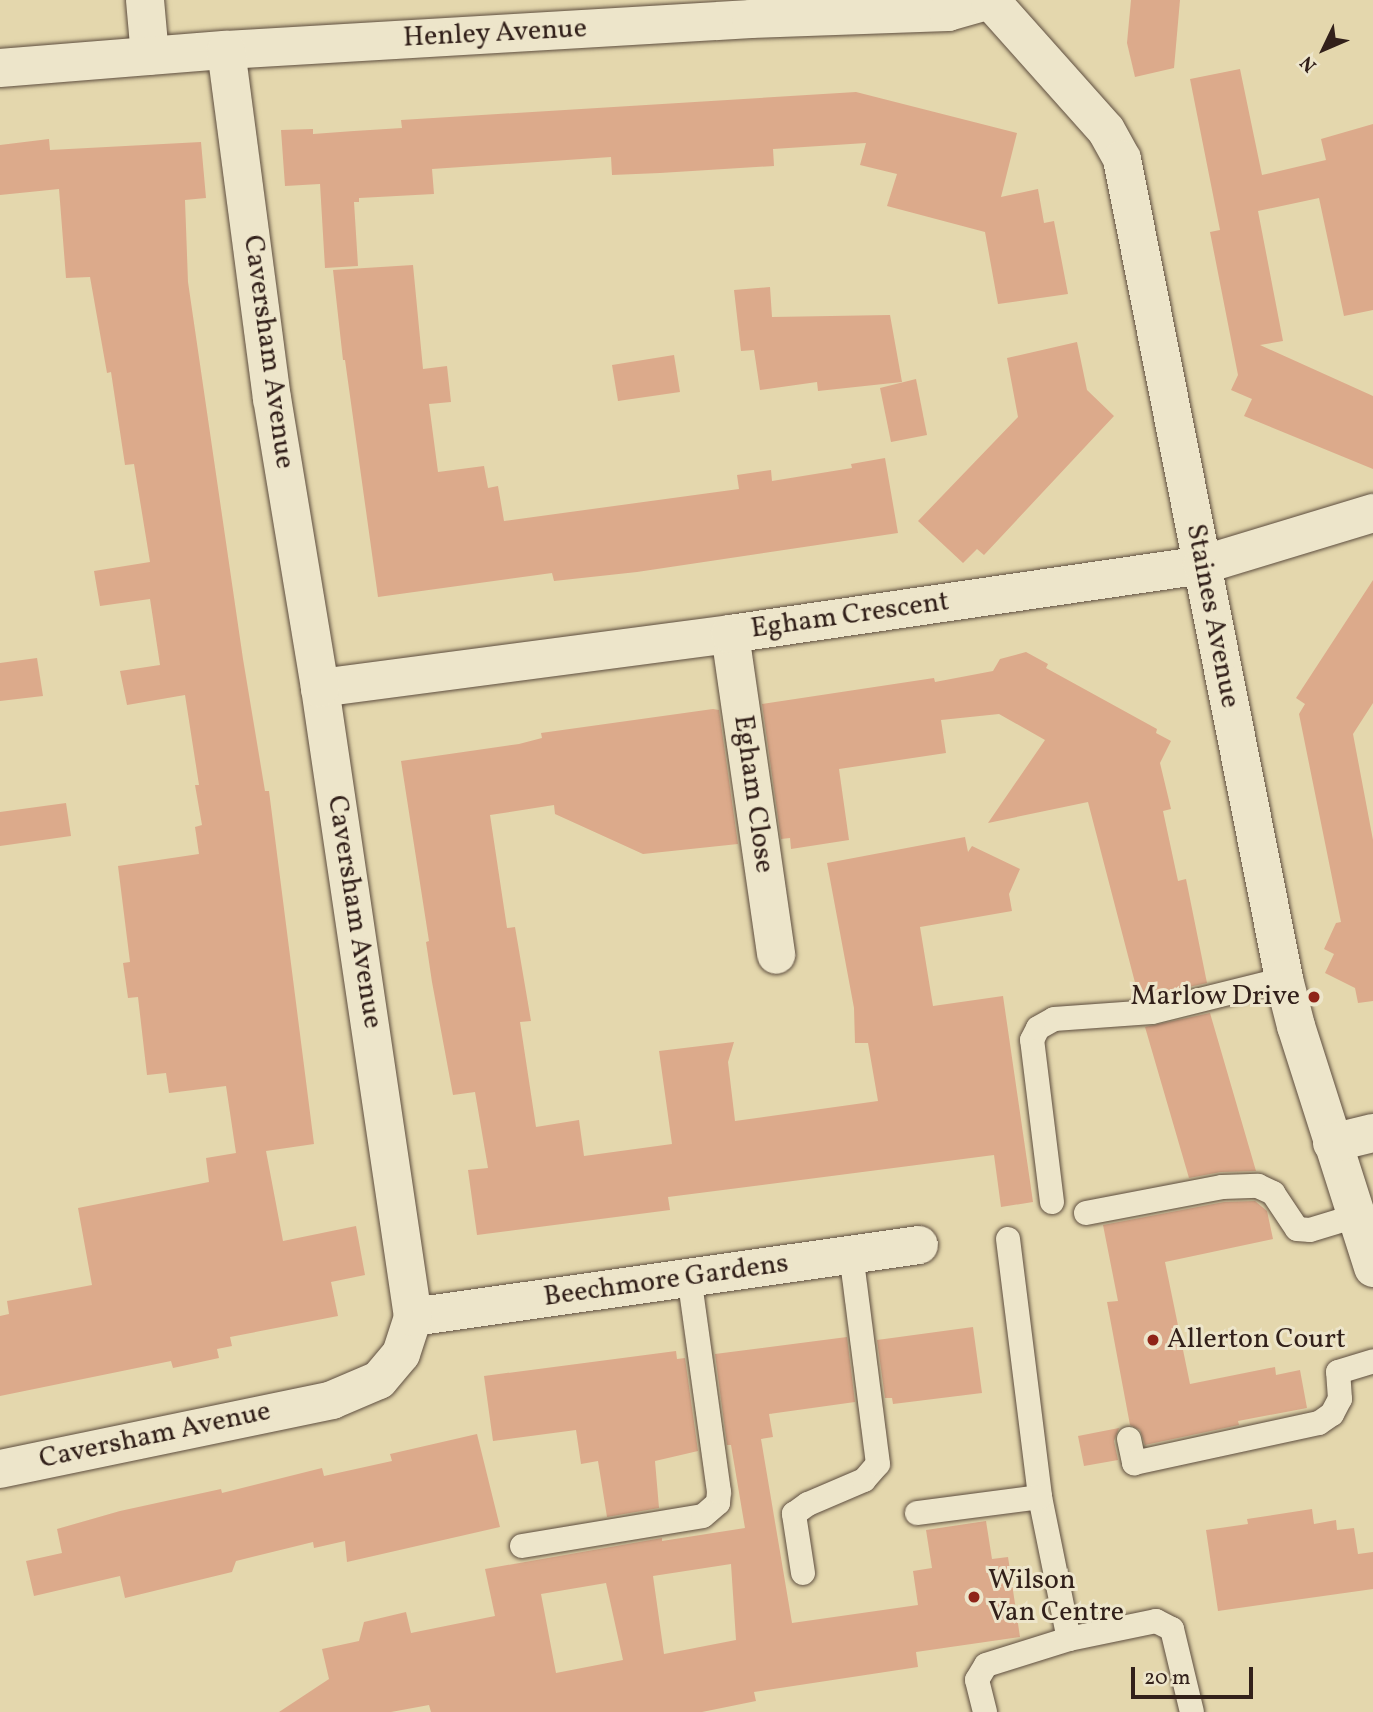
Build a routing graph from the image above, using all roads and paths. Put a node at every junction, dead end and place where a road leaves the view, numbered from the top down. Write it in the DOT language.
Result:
graph roads {
  1 [pos="145,0"];
  2 [pos="990,0"];
  3 [pos="750,10"];
  4 [pos="226,50"];
  5 [pos="150,55"];
  6 [pos="0,68"];
  7 [pos="1373,513"];
  8 [pos="1202,565"];
  9 [pos="730,634"];
  10 [pos="320,688"];
  11 [pos="776,955"];
  12 [pos="1284,979"];
  13 [pos="1373,1133"];
  14 [pos="1332,1143"];
  15 [pos="1052,1202"];
  16 [pos="1086,1213"];
  17 [pos="1356,1216"];
  18 [pos="1008,1239"];
  19 [pos="919,1245"];
  20 [pos="851,1254"];
  21 [pos="1373,1268"];
  22 [pos="689,1277"];
  23 [pos="413,1317"];
  24 [pos="1373,1361"];
  25 [pos="1129,1439"];
  26 [pos="0,1469"];
  27 [pos="1040,1497"];
  28 [pos="917,1513"];
  29 [pos="522,1546"];
  30 [pos="803,1573"];
  31 [pos="1069,1639"];
  32 [pos="985,1712"];
  33 [pos="1192,1712"];
  1 -- 5 [label="street"];
  2 -- 3 [label="street, Henley Avenue"];
  2 -- 8 [label="street, Staines Avenue"];
  3 -- 4 [label="street, Henley Avenue"];
  4 -- 5 [label="street, Henley Avenue"];
  4 -- 10 [label="street, Caversham Avenue"];
  5 -- 6 [label="street, Henley Avenue"];
  7 -- 8 [label="street, Egham Crescent"];
  8 -- 9 [label="street, Egham Crescent"];
  8 -- 12 [label="street, Staines Avenue"];
  9 -- 10 [label="street, Egham Crescent"];
  9 -- 11 [label="street, Egham Close"];
  10 -- 23 [label="street, Caversham Avenue"];
  12 -- 14 [label="street, Staines Avenue"];
  12 -- 15 [label="lane"];
  13 -- 14 [label="street"];
  14 -- 17 [label="street, Staines Avenue"];
  16 -- 17 [label="lane"];
  17 -- 21 [label="street, Staines Avenue"];
  18 -- 27 [label="lane"];
  19 -- 20 [label="street, Beechmore Gardens"];
  20 -- 22 [label="street, Beechmore Gardens"];
  20 -- 30 [label="lane"];
  22 -- 23 [label="street, Beechmore Gardens"];
  22 -- 29 [label="lane"];
  23 -- 26 [label="street, Caversham Avenue"];
  24 -- 25 [label="lane"];
  27 -- 28 [label="lane"];
  27 -- 31 [label="lane"];
  31 -- 32 [label="lane"];
  31 -- 33 [label="lane"];
}
